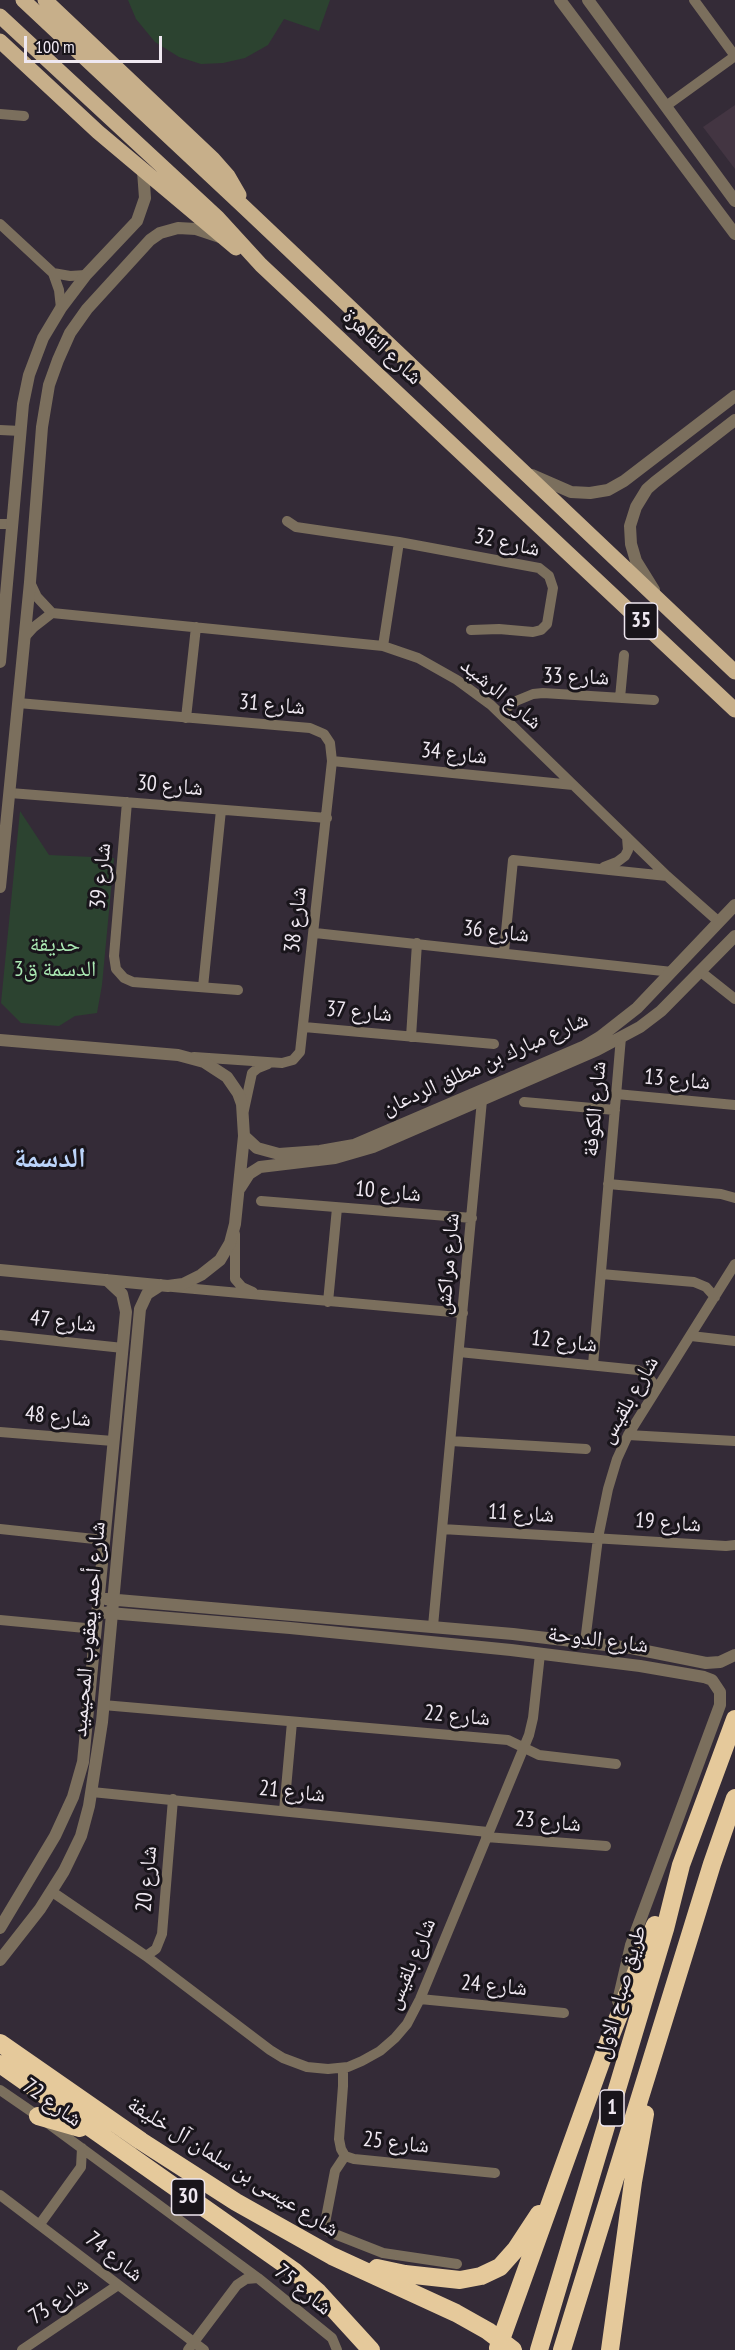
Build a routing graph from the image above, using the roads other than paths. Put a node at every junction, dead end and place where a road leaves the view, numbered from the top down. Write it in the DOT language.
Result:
graph roads {
  1 [pos="23,0"];
  2 [pos="45,0"];
  3 [pos="560,0"];
  4 [pos="588,0"];
  5 [pos="694,0"];
  6 [pos="0,16"];
  7 [pos="0,41"];
  8 [pos="735,56"];
  9 [pos="666,106"];
  10 [pos="0,114"];
  11 [pos="24,116"];
  12 [pos="143,171"];
  13 [pos="735,201"];
  14 [pos="243,206"];
  15 [pos="0,224"];
  16 [pos="735,234"];
  17 [pos="224,239"];
  18 [pos="115,246"];
  19 [pos="131,258"];
  20 [pos="261,265"];
  21 [pos="53,273"];
  22 [pos="87,275"];
  23 [pos="61,308"];
  24 [pos="39,349"];
  25 [pos="58,360"];
  26 [pos="29,375"];
  27 [pos="49,385"];
  28 [pos="735,396"];
  29 [pos="735,420"];
  30 [pos="700,422"];
  31 [pos="0,430"];
  32 [pos="21,431"];
  33 [pos="712,437"];
  34 [pos="519,469"];
  35 [pos="550,497"];
  36 [pos="287,521"];
  37 [pos="6,524"];
  38 [pos="546,531"];
  39 [pos="399,542"];
  40 [pos="11,544"];
  41 [pos="32,545"];
  42 [pos="30,582"];
  43 [pos="660,598"];
  44 [pos="52,613"];
  45 [pos="2,614"];
  46 [pos="196,627"];
  47 [pos="471,630"];
  48 [pos="24,638"];
  49 [pos="383,646"];
  50 [pos="624,655"];
  51 [pos="0,662"];
  52 [pos="735,672"];
  53 [pos="620,698"];
  54 [pos="654,700"];
  55 [pos="18,703"];
  56 [pos="735,710"];
  57 [pos="500,713"];
  58 [pos="186,718"];
  59 [pos="332,761"];
  60 [pos="573,785"];
  61 [pos="10,793"];
  62 [pos="127,802"];
  63 [pos="221,810"];
  64 [pos="327,818"];
  65 [pos="627,837"];
  66 [pos="3,839"];
  67 [pos="597,868"];
  68 [pos="667,876"];
  69 [pos="0,886"];
  70 [pos="735,905"];
  71 [pos="719,922"];
  72 [pos="315,933"];
  73 [pos="734,939"];
  74 [pos="417,943"];
  75 [pos="504,952"];
  76 [pos="672,972"];
  77 [pos="701,972"];
  78 [pos="203,987"];
  79 [pos="238,990"];
  80 [pos="735,999"];
  81 [pos="637,1008"];
  82 [pos="648,1021"];
  83 [pos="304,1027"];
  84 [pos="411,1037"];
  85 [pos="621,1037"];
  86 [pos="4,1039"];
  87 [pos="494,1044"];
  88 [pos="183,1056"];
  89 [pos="274,1062"];
  90 [pos="616,1094"];
  91 [pos="482,1096"];
  92 [pos="524,1102"];
  93 [pos="735,1105"];
  94 [pos="615,1110"];
  95 [pos="243,1115"];
  96 [pos="244,1137"];
  97 [pos="609,1184"];
  98 [pos="238,1191"];
  99 [pos="735,1198"];
  100 [pos="261,1202"];
  101 [pos="337,1208"];
  102 [pos="472,1218"];
  103 [pos="235,1224"];
  104 [pos="735,1264"];
  105 [pos="0,1270"];
  106 [pos="601,1274"];
  107 [pos="107,1280"];
  108 [pos="164,1286"];
  109 [pos="715,1296"];
  110 [pos="268,1297"];
  111 [pos="328,1302"];
  112 [pos="463,1313"];
  113 [pos="0,1335"];
  114 [pos="691,1336"];
  115 [pos="735,1341"];
  116 [pos="123,1348"];
  117 [pos="459,1352"];
  118 [pos="593,1365"];
  119 [pos="657,1389"];
  120 [pos="0,1432"];
  121 [pos="628,1434"];
  122 [pos="113,1441"];
  123 [pos="451,1441"];
  124 [pos="735,1441"];
  125 [pos="586,1449"];
  126 [pos="0,1529"];
  127 [pos="442,1529"];
  128 [pos="598,1538"];
  129 [pos="104,1540"];
  130 [pos="735,1545"];
  131 [pos="99,1598"];
  132 [pos="113,1599"];
  133 [pos="97,1612"];
  134 [pos="112,1614"];
  135 [pos="0,1620"];
  136 [pos="433,1626"];
  137 [pos="96,1629"];
  138 [pos="513,1634"];
  139 [pos="585,1642"];
  140 [pos="511,1650"];
  141 [pos="646,1651"];
  142 [pos="540,1654"];
  143 [pos="735,1655"];
  144 [pos="640,1666"];
  145 [pos="104,1705"];
  146 [pos="735,1719"];
  147 [pos="292,1722"];
  148 [pos="524,1748"];
  149 [pos="616,1764"];
  150 [pos="93,1792"];
  151 [pos="735,1798"];
  152 [pos="173,1799"];
  153 [pos="284,1811"];
  154 [pos="487,1834"];
  155 [pos="55,1836"];
  156 [pos="76,1846"];
  157 [pos="606,1846"];
  158 [pos="681,1865"];
  159 [pos="51,1891"];
  160 [pos="3,1924"];
  161 [pos="22,1933"];
  162 [pos="146,1956"];
  163 [pos="0,1960"];
  164 [pos="420,1999"];
  165 [pos="564,2013"];
  166 [pos="609,2040"];
  167 [pos="0,2042"];
  168 [pos="654,2053"];
  169 [pos="0,2064"];
  170 [pos="343,2068"];
  171 [pos="0,2090"];
  172 [pos="38,2116"];
  173 [pos="102,2136"];
  174 [pos="82,2148"];
  175 [pos="345,2156"];
  176 [pos="102,2163"];
  177 [pos="81,2168"];
  178 [pos="495,2173"];
  179 [pos="556,2189"];
  180 [pos="0,2195"];
  181 [pos="40,2224"];
  182 [pos="332,2256"];
  183 [pos="237,2263"];
  184 [pos="457,2264"];
  185 [pos="258,2278"];
  186 [pos="237,2284"];
  187 [pos="118,2285"];
  188 [pos="615,2313"];
  189 [pos="344,2320"];
  190 [pos="190,2346"];
  191 [pos="504,2346"];
  192 [pos="22,2350"];
  193 [pos="204,2350"];
  194 [pos="338,2350"];
  195 [pos="362,2350"];
  196 [pos="371,2350"];
  197 [pos="539,2350"];
  198 [pos="562,2350"];
  199 [pos="610,2350"];
  200 [pos="615,2350"];
  1 -- 14 [label="main road, شارع القاهرة"];
  2 -- 14 [label="main road"];
  3 -- 16 [label="street"];
  4 -- 9 [label="street"];
  5 -- 8 [label="street"];
  6 -- 20 [label="main road, شارع القاهرة"];
  7 -- 12 [label="main road"];
  8 -- 9 [label="street"];
  9 -- 13 [label="street"];
  10 -- 11 [label="street"];
  12 -- 17 [label="main road"];
  12 -- 18 [label="street"];
  14 -- 34 [label="main road, شارع القاهرة"];
  15 -- 21 [label="street"];
  17 -- 19 [label="street"];
  17 -- 20 [label="main road"];
  18 -- 19 [label="street"];
  18 -- 22 [label="street"];
  19 -- 25 [label="street"];
  20 -- 38 [label="main road, شارع القاهرة"];
  21 -- 22 [label="street"];
  21 -- 23 [label="street"];
  22 -- 23 [label="street"];
  23 -- 24 [label="street"];
  24 -- 25 [label="street"];
  24 -- 26 [label="street"];
  25 -- 27 [label="street"];
  26 -- 27 [label="street"];
  26 -- 32 [label="street"];
  27 -- 41 [label="street"];
  28 -- 30 [label="street"];
  29 -- 33 [label="street"];
  30 -- 33 [label="street"];
  30 -- 34 [label="street"];
  31 -- 32 [label="street"];
  32 -- 37 [label="street"];
  33 -- 43 [label="street"];
  34 -- 35 [label="main road, شارع القاهرة"];
  35 -- 38 [label="main road"];
  35 -- 43 [label="main road, شارع القاهرة / 35"];
  36 -- 39 [label="street, شارع 32"];
  37 -- 40 [label="street"];
  38 -- 56 [label="main road, شارع القاهرة / 35"];
  39 -- 47 [label="street, شارع 32"];
  39 -- 49 [label="street"];
  40 -- 41 [label="street"];
  40 -- 45 [label="street"];
  41 -- 42 [label="street"];
  42 -- 44 [label="street"];
  42 -- 48 [label="street"];
  43 -- 52 [label="main road, شارع القاهرة / 35"];
  44 -- 46 [label="street, شارع الرشيد"];
  44 -- 48 [label="street"];
  45 -- 51 [label="street"];
  46 -- 49 [label="street, شارع الرشيد"];
  46 -- 58 [label="street"];
  48 -- 55 [label="street"];
  49 -- 57 [label="street, شارع الرشيد"];
  50 -- 53 [label="street, شارع 33"];
  53 -- 54 [label="street, شارع 33"];
  53 -- 57 [label="street, شارع 33"];
  55 -- 58 [label="street, شارع 31"];
  55 -- 61 [label="street"];
  57 -- 60 [label="street, شارع الرشيد"];
  58 -- 59 [label="street, شارع 31"];
  59 -- 60 [label="street, شارع 34"];
  59 -- 64 [label="street, شارع 38"];
  60 -- 65 [label="street, شارع الرشيد"];
  61 -- 62 [label="street, شارع 30"];
  61 -- 66 [label="street"];
  62 -- 63 [label="street, شارع 30"];
  62 -- 78 [label="street, شارع 39"];
  63 -- 64 [label="street, شارع 30"];
  63 -- 78 [label="street"];
  64 -- 72 [label="street, شارع 38"];
  65 -- 67 [label="street"];
  65 -- 68 [label="street, شارع الرشيد"];
  66 -- 69 [label="street"];
  67 -- 68 [label="street"];
  67 -- 75 [label="street"];
  68 -- 71 [label="street, شارع الرشيد"];
  70 -- 71 [label="street, شارع مبارك بن مطلق الردعان"];
  71 -- 76 [label="street, شارع مبارك بن مطلق الردعان"];
  72 -- 74 [label="street, شارع 36"];
  72 -- 83 [label="street, شارع 38"];
  73 -- 77 [label="street, شارع مبارك بن مطلق الردعان"];
  74 -- 75 [label="street, شارع 36"];
  74 -- 84 [label="street, شارع 37"];
  75 -- 76 [label="street, شارع 36"];
  76 -- 81 [label="street, شارع مبارك بن مطلق الردعان"];
  77 -- 80 [label="street"];
  77 -- 82 [label="street, شارع مبارك بن مطلق الردعان"];
  78 -- 79 [label="street, شارع 39"];
  81 -- 82 [label="street"];
  81 -- 91 [label="street, شارع مبارك بن مطلق الردعان"];
  82 -- 85 [label="street, شارع مبارك بن مطلق الردعان"];
  83 -- 84 [label="street, شارع 37"];
  83 -- 89 [label="street, شارع 38"];
  84 -- 87 [label="street, شارع 37"];
  85 -- 90 [label="street, شارع الكوفة"];
  85 -- 91 [label="street, شارع مبارك بن مطلق الردعان"];
  86 -- 88 [label="street"];
  88 -- 89 [label="street, شارع 38"];
  88 -- 95 [label="street"];
  89 -- 95 [label="street, شارع 38"];
  90 -- 93 [label="street, شارع 13"];
  90 -- 94 [label="street, شارع الكوفة"];
  91 -- 96 [label="street, شارع مبارك بن مطلق الردعان"];
  91 -- 98 [label="street, شارع مبارك بن مطلق الردعان"];
  91 -- 102 [label="street, شارع مراكش"];
  92 -- 94 [label="street"];
  94 -- 97 [label="street, شارع الكوفة"];
  95 -- 96 [label="street"];
  96 -- 98 [label="street"];
  97 -- 99 [label="street, شارع الكوفة"];
  97 -- 106 [label="street, شارع الكوفة"];
  98 -- 103 [label="street"];
  100 -- 101 [label="street, شارع 10"];
  101 -- 102 [label="street, شارع 10"];
  101 -- 111 [label="street, شارع 10"];
  102 -- 112 [label="street, شارع مراكش"];
  103 -- 108 [label="street"];
  103 -- 110 [label="street"];
  104 -- 109 [label="street, شارع بلقيس"];
  105 -- 107 [label="street"];
  106 -- 109 [label="street"];
  106 -- 118 [label="street, شارع الكوفة"];
  107 -- 108 [label="street"];
  107 -- 116 [label="street, شارع أحمد يعقوب المحيميد"];
  108 -- 110 [label="street"];
  108 -- 132 [label="street, شارع أحمد يعقوب المحيميد"];
  109 -- 114 [label="street, شارع بلقيس"];
  110 -- 111 [label="street"];
  111 -- 112 [label="street"];
  112 -- 117 [label="street, شارع مراكش"];
  113 -- 116 [label="street, شارع 47"];
  114 -- 115 [label="street"];
  114 -- 119 [label="street, شارع بلقيس"];
  116 -- 122 [label="street, شارع أحمد يعقوب المحيميد"];
  117 -- 118 [label="street, شارع 12"];
  117 -- 123 [label="street, شارع مراكش"];
  118 -- 119 [label="street, شارع 12"];
  119 -- 121 [label="street, شارع بلقيس"];
  120 -- 122 [label="street, شارع 48"];
  121 -- 124 [label="street"];
  121 -- 128 [label="street, شارع بلقيس"];
  122 -- 129 [label="street, شارع أحمد يعقوب المحيميد"];
  123 -- 125 [label="street"];
  123 -- 127 [label="street, شارع مراكش"];
  126 -- 129 [label="street"];
  127 -- 128 [label="street, شارع 11"];
  127 -- 136 [label="street, شارع مراكش"];
  128 -- 130 [label="street, شارع 19"];
  128 -- 139 [label="street, شارع بلقيس"];
  129 -- 131 [label="street, شارع أحمد يعقوب المحيميد"];
  131 -- 132 [label="street, شارع الدوحة"];
  131 -- 133 [label="street, شارع أحمد يعقوب المحيميد"];
  132 -- 134 [label="street, شارع أحمد يعقوب المحيميد"];
  132 -- 136 [label="street, شارع الدوحة"];
  133 -- 134 [label="street, شارع الدوحة"];
  133 -- 137 [label="street, شارع أحمد يعقوب المحيميد"];
  134 -- 140 [label="street, شارع الدوحة"];
  134 -- 145 [label="street, شارع أحمد يعقوب المحيميد"];
  135 -- 137 [label="street"];
  136 -- 138 [label="street, شارع الدوحة"];
  137 -- 155 [label="street, شارع أحمد يعقوب المحيميد"];
  138 -- 139 [label="street, شارع الدوحة"];
  138 -- 140 [label="street"];
  139 -- 141 [label="street, شارع الدوحة"];
  140 -- 142 [label="street, شارع الدوحة"];
  141 -- 143 [label="street, شارع الدوحة"];
  141 -- 144 [label="street"];
  142 -- 144 [label="street, شارع الدوحة"];
  142 -- 148 [label="street, شارع بلقيس"];
  144 -- 166 [label="street, شارع الدوحة"];
  145 -- 147 [label="street, شارع 22"];
  145 -- 150 [label="street, شارع أحمد يعقوب المحيميد"];
  146 -- 158 [label="highway, طريق صباح الاول / 1"];
  147 -- 148 [label="street, شارع 22"];
  147 -- 153 [label="street"];
  148 -- 149 [label="street, شارع 22"];
  148 -- 154 [label="street, شارع بلقيس"];
  150 -- 152 [label="street, شارع 21"];
  150 -- 156 [label="street, شارع أحمد يعقوب المحيميد"];
  151 -- 168 [label="highway, 1"];
  152 -- 153 [label="street, شارع 21"];
  152 -- 162 [label="street, شارع 20"];
  153 -- 154 [label="street, شارع 21"];
  154 -- 157 [label="street, شارع 23"];
  154 -- 164 [label="street, شارع بلقيس"];
  155 -- 156 [label="street"];
  155 -- 160 [label="street, شارع أحمد يعقوب المحيميد"];
  156 -- 159 [label="street, شارع أحمد يعقوب المحيميد"];
  158 -- 166 [label="highway"];
  158 -- 197 [label="highway, طريق صباح الاول / 1"];
  159 -- 161 [label="street, شارع أحمد يعقوب المحيميد"];
  159 -- 162 [label="street, شارع بلقيس"];
  160 -- 161 [label="street"];
  161 -- 163 [label="street, شارع أحمد يعقوب المحيميد"];
  162 -- 170 [label="street, شارع بلقيس"];
  164 -- 165 [label="street, شارع 24"];
  164 -- 170 [label="street, شارع بلقيس"];
  166 -- 179 [label="highway"];
  167 -- 182 [label="highway, شارع عيسى بن سلمان آل خليفة / 30"];
  168 -- 188 [label="highway"];
  168 -- 198 [label="highway, 1"];
  169 -- 173 [label="highway, شارع عيسى بن سلمان آل خليفة / 30"];
  170 -- 175 [label="street, شارع 25"];
  171 -- 172 [label="street, شارع 72"];
  172 -- 173 [label="highway"];
  172 -- 174 [label="street, شارع 72"];
  173 -- 189 [label="highway, شارع عيسى بن سلمان آل خليفة / 30"];
  174 -- 176 [label="street, شارع 72"];
  174 -- 177 [label="street, شارع 72"];
  175 -- 178 [label="street, شارع 25"];
  175 -- 184 [label="street"];
  176 -- 177 [label="street"];
  176 -- 183 [label="street, شارع 72"];
  177 -- 181 [label="street"];
  179 -- 182 [label="highway"];
  179 -- 191 [label="highway"];
  180 -- 181 [label="street, شارع 74"];
  181 -- 187 [label="street, شارع 74"];
  182 -- 191 [label="highway, شارع عيسى بن سلمان آل خليفة / 30"];
  183 -- 185 [label="street, شارع 72"];
  183 -- 186 [label="street, شارع 75"];
  185 -- 186 [label="street, شارع 75"];
  185 -- 194 [label="street, شارع 75"];
  186 -- 190 [label="street, شارع 75"];
  187 -- 190 [label="street, شارع 74"];
  187 -- 192 [label="street, شارع 73"];
  188 -- 199 [label="highway"];
  188 -- 200 [label="highway"];
  189 -- 195 [label="highway"];
  189 -- 196 [label="highway, شارع عيسى بن سلمان آل خليفة / 30"];
  190 -- 193 [label="street, شارع 74"];
}
